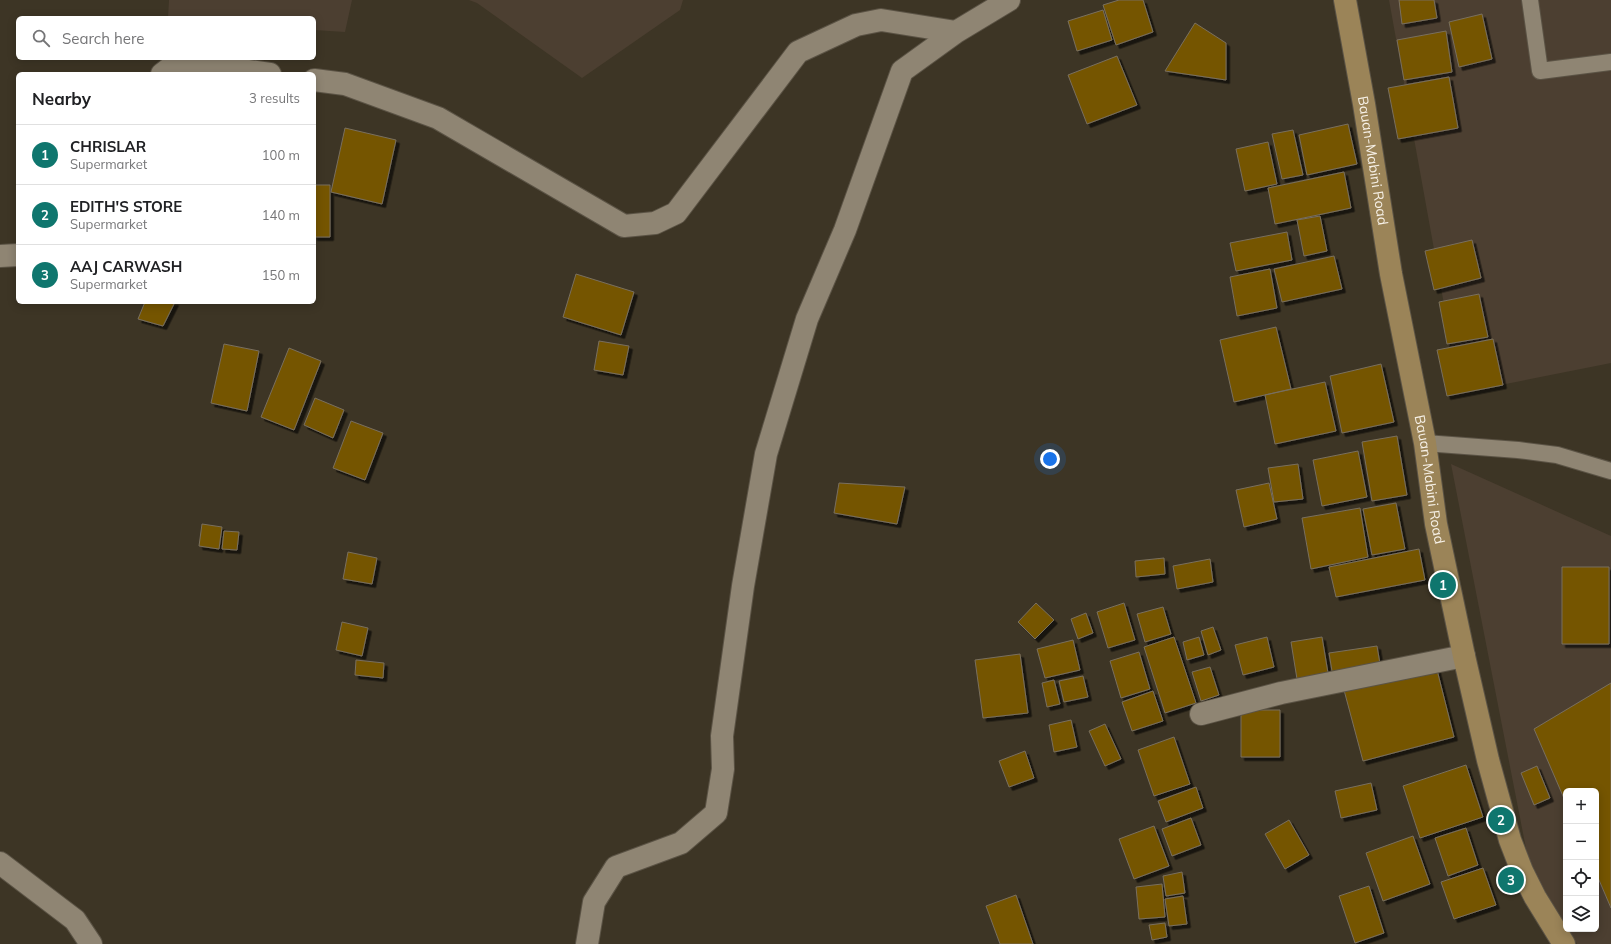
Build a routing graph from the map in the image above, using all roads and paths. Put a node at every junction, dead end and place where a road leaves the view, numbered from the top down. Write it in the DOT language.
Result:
graph roads {
  1 [pos="1009,0"];
  2 [pos="1345,0"];
  3 [pos="1530,0"];
  4 [pos="956,32"];
  5 [pos="1611,62"];
  6 [pos="165,72"];
  7 [pos="256,72"];
  8 [pos="316,80"];
  9 [pos="16,255"];
  10 [pos="0,256"];
  11 [pos="1425,443"];
  12 [pos="1611,471"];
  13 [pos="1464,656"];
  14 [pos="1201,714"];
  15 [pos="0,863"];
  16 [pos="91,944"];
  17 [pos="587,944"];
  18 [pos="1564,944"];
  1 -- 4 [label="street"];
  2 -- 11 [label="main road, Bauan-Mabini Road"];
  3 -- 5 [label="lane"];
  4 -- 8 [label="street"];
  4 -- 17 [label="street"];
  6 -- 7 [label="street"];
  9 -- 10 [label="street"];
  11 -- 12 [label="lane"];
  11 -- 13 [label="main road, Bauan-Mabini Road"];
  13 -- 14 [label="street"];
  13 -- 18 [label="main road, Bauan-Mabini Road"];
  15 -- 16 [label="street"];
}
